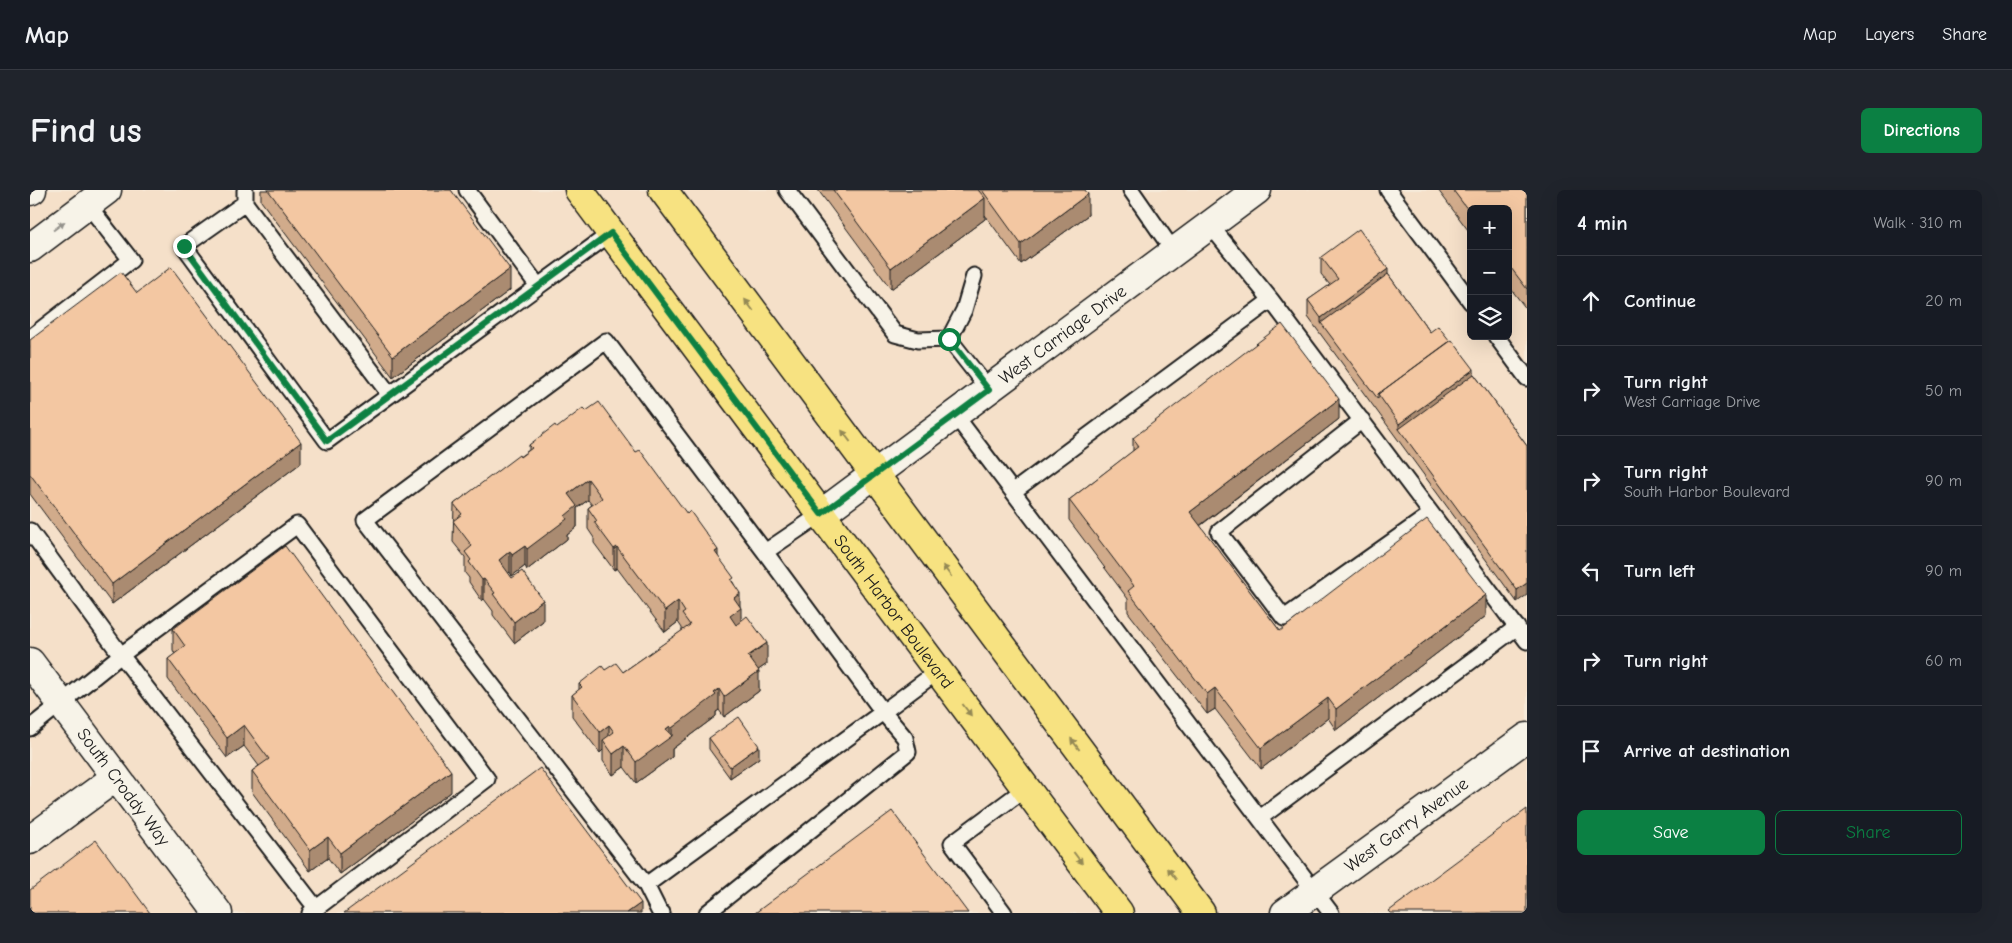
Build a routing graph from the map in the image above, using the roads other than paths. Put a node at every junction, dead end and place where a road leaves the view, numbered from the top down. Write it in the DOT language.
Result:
graph roads {
  1 [pos="467,190"];
  2 [pos="579,190"];
  3 [pos="663,190"];
  4 [pos="787,190"];
  5 [pos="1131,190"];
  6 [pos="1388,190"];
  7 [pos="1241,195"];
  8 [pos="245,196"];
  9 [pos="98,197"];
  10 [pos="1210,225"];
  11 [pos="611,233"];
  12 [pos="30,248"];
  13 [pos="1174,252"];
  14 [pos="974,276"];
  15 [pos="538,286"];
  16 [pos="1467,297"];
  17 [pos="1271,300"];
  18 [pos="30,338"];
  19 [pos="949,339"];
  20 [pos="1499,340"];
  21 [pos="1527,378"];
  22 [pos="989,390"];
  23 [pos="390,395"];
  24 [pos="955,415"];
  25 [pos="1362,420"];
  26 [pos="875,475"];
  27 [pos="1014,491"];
  28 [pos="821,514"];
  29 [pos="1431,514"];
  30 [pos="30,532"];
  31 [pos="765,552"];
  32 [pos="1516,627"];
  33 [pos="1527,641"];
  34 [pos="121,655"];
  35 [pos="30,662"];
  36 [pos="938,671"];
  37 [pos="61,703"];
  38 [pos="883,712"];
  39 [pos="30,728"];
  40 [pos="1527,737"];
  41 [pos="116,777"];
  42 [pos="1026,788"];
  43 [pos="1260,818"];
  44 [pos="30,840"];
  45 [pos="646,885"];
  46 [pos="1314,892"];
  47 [pos="313,911"];
  48 [pos="218,913"];
  49 [pos="662,913"];
  50 [pos="707,913"];
  51 [pos="1004,913"];
  52 [pos="1119,913"];
  53 [pos="1202,913"];
  54 [pos="1285,913"];
  55 [pos="1331,913"];
  1 -- 15 [label="lane"];
  2 -- 11 [label="main road, South Harbor Boulevard"];
  26 -- 3 [label="main road, one-way"];
  4 -- 19 [label="lane"];
  5 -- 13 [label="lane"];
  6 -- 16 [label="lane"];
  7 -- 10 [label="street, West Carriage Drive"];
  8 -- 23 [label="lane"];
  8 -- 23 [label="lane"];
  12 -- 9 [label="street, one-way"];
  9 -- 18 [label="lane"];
  10 -- 13 [label="street, West Carriage Drive"];
  10 -- 17 [label="lane"];
  11 -- 15 [label="lane"];
  11 -- 28 [label="main road, South Harbor Boulevard"];
  13 -- 22 [label="street, West Carriage Drive"];
  14 -- 19 [label="lane"];
  15 -- 23 [label="lane"];
  17 -- 25 [label="lane"];
  17 -- 27 [label="lane"];
  19 -- 22 [label="lane"];
  20 -- 21 [label="lane"];
  22 -- 24 [label="street, West Carriage Drive"];
  24 -- 26 [label="street, West Carriage Drive"];
  24 -- 27 [label="lane"];
  25 -- 29 [label="lane"];
  25 -- 29 [label="lane"];
  26 -- 28 [label="street, West Carriage Drive"];
  53 -- 26 [label="main road, one-way"];
  27 -- 43 [label="lane"];
  28 -- 31 [label="lane"];
  28 -- 36 [label="main road, South Harbor Boulevard"];
  29 -- 32 [label="lane"];
  30 -- 34 [label="lane"];
  31 -- 38 [label="lane"];
  31 -- 45 [label="lane"];
  32 -- 33 [label="lane"];
  32 -- 43 [label="lane"];
  34 -- 37 [label="lane"];
  34 -- 47 [label="lane"];
  34 -- 47 [label="lane"];
  35 -- 37 [label="street, South Croddy Way"];
  36 -- 38 [label="lane"];
  36 -- 42 [label="main road, South Harbor Boulevard, one-way"];
  37 -- 39 [label="lane"];
  37 -- 41 [label="street, South Croddy Way"];
  38 -- 45 [label="lane"];
  38 -- 50 [label="lane"];
  40 -- 46 [label="street, West Garry Avenue"];
  41 -- 44 [label="street"];
  41 -- 48 [label="street, South Croddy Way"];
  42 -- 51 [label="lane"];
  42 -- 52 [label="main road, South Harbor Boulevard, one-way"];
  43 -- 46 [label="lane"];
  45 -- 49 [label="lane"];
  46 -- 54 [label="street, West Garry Avenue"];
  46 -- 55 [label="lane"];
}
